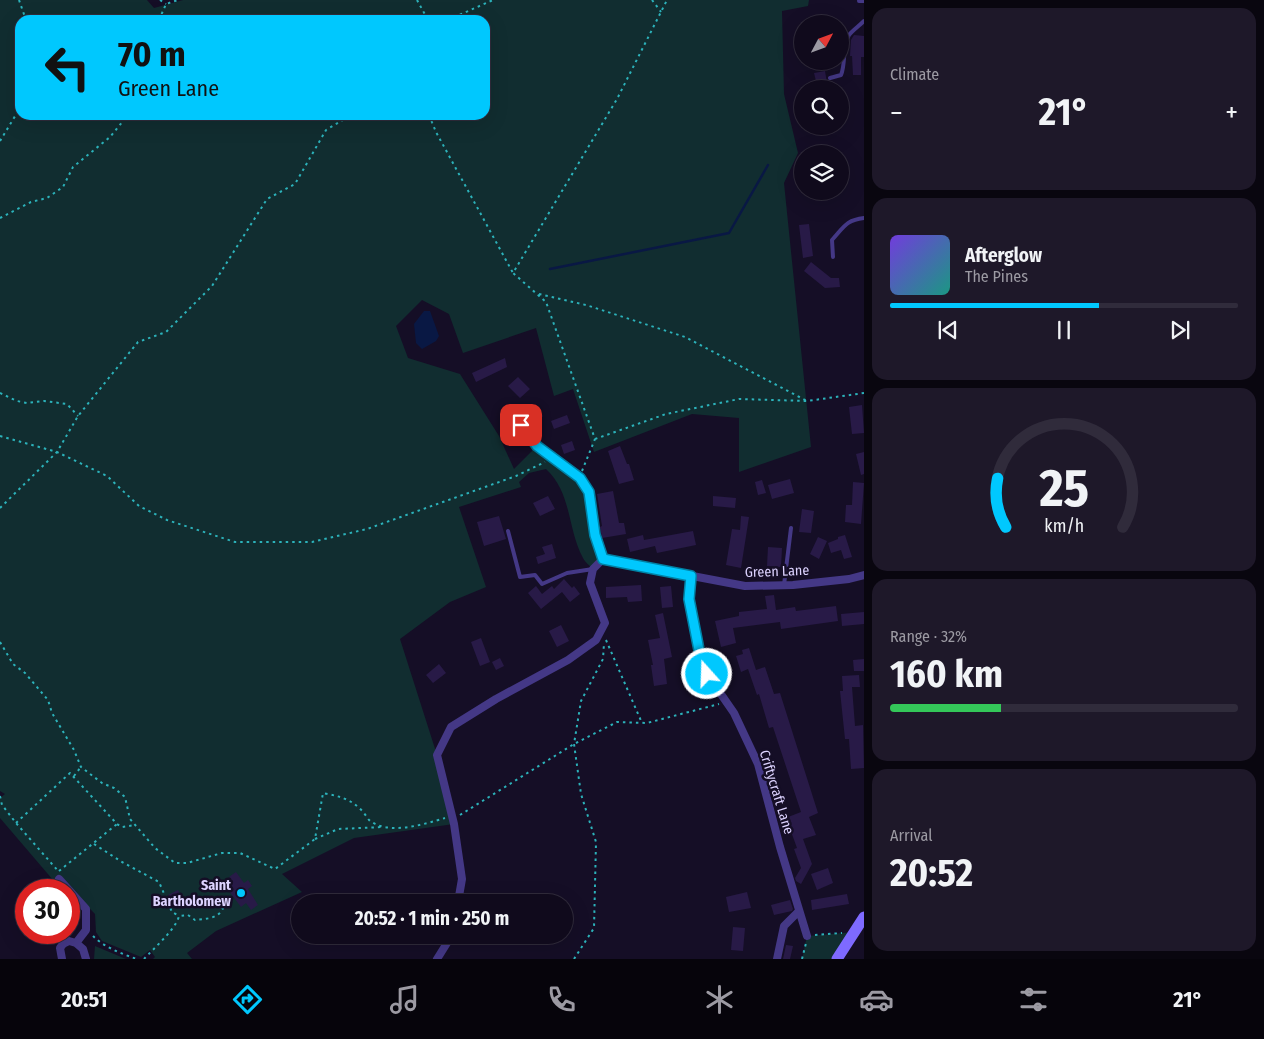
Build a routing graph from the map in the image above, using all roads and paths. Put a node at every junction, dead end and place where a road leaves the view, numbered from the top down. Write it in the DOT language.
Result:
graph roads {
  1 [pos="19,0"];
  2 [pos="160,0"];
  3 [pos="178,0"];
  4 [pos="417,0"];
  5 [pos="493,0"];
  6 [pos="652,0"];
  7 [pos="667,0"];
  8 [pos="859,1"];
  9 [pos="864,1"];
  10 [pos="166,4"];
  11 [pos="661,12"];
  12 [pos="24,15"];
  13 [pos="161,15"];
  14 [pos="425,15"];
  15 [pos="459,15"];
  16 [pos="864,21"];
  17 [pos="830,78"];
  18 [pos="15,116"];
  19 [pos="124,120"];
  20 [pos="343,120"];
  21 [pos="431,120"];
  22 [pos="0,141"];
  23 [pos="0,218"];
  24 [pos="864,218"];
  25 [pos="833,257"];
  26 [pos="513,273"];
  27 [pos="537,294"];
  28 [pos="0,393"];
  29 [pos="864,393"];
  30 [pos="807,402"];
  31 [pos="78,416"];
  32 [pos="521,425"];
  33 [pos="0,436"];
  34 [pos="595,439"];
  35 [pos="57,452"];
  36 [pos="554,458"];
  37 [pos="580,478"];
  38 [pos="0,508"];
  39 [pos="791,528"];
  40 [pos="508,531"];
  41 [pos="603,559"];
  42 [pos="593,569"];
  43 [pos="864,575"];
  44 [pos="691,576"];
  45 [pos="784,585"];
  46 [pos="0,642"];
  47 [pos="726,701"];
  48 [pos="642,723"];
  49 [pos="574,744"];
  50 [pos="81,767"];
  51 [pos="74,776"];
  52 [pos="0,797"];
  53 [pos="453,817"];
  54 [pos="16,823"];
  55 [pos="117,824"];
  56 [pos="136,825"];
  57 [pos="384,827"];
  58 [pos="315,839"];
  59 [pos="94,844"];
  60 [pos="59,875"];
  61 [pos="459,894"];
  62 [pos="231,896"];
  63 [pos="799,911"];
  64 [pos="179,916"];
  65 [pos="863,921"];
  66 [pos="86,930"];
  67 [pos="855,932"];
  68 [pos="807,936"];
  69 [pos="80,938"];
  70 [pos="63,944"];
  71 [pos="77,944"];
  72 [pos="447,944"];
  73 [pos="62,959"];
  74 [pos="86,959"];
  75 [pos="136,959"];
  76 [pos="144,959"];
  77 [pos="438,959"];
  78 [pos="574,959"];
  79 [pos="777,959"];
  80 [pos="802,959"];
  81 [pos="837,959"];
  1 -- 12 [label="path"];
  2 -- 10 [label="path"];
  3 -- 10 [label="path"];
  4 -- 14 [label="path"];
  5 -- 15 [label="path"];
  6 -- 11 [label="path"];
  7 -- 11 [label="path"];
  8 -- 9 [label="lane"];
  10 -- 13 [label="path"];
  11 -- 26 [label="path"];
  16 -- 17 [label="lane"];
  18 -- 22 [label="path"];
  19 -- 23 [label="path"];
  20 -- 31 [label="path"];
  21 -- 26 [label="path"];
  24 -- 25 [label="lane"];
  26 -- 27 [label="path"];
  27 -- 30 [label="path"];
  27 -- 34 [label="path"];
  28 -- 31 [label="path"];
  29 -- 30 [label="path"];
  30 -- 34 [label="path"];
  31 -- 35 [label="path"];
  32 -- 36 [label="street"];
  33 -- 35 [label="path"];
  34 -- 37 [label="path"];
  35 -- 36 [label="path"];
  35 -- 38 [label="path"];
  36 -- 37 [label="street"];
  37 -- 41 [label="street"];
  39 -- 45 [label="lane"];
  40 -- 42 [label="lane"];
  41 -- 42 [label="street"];
  41 -- 44 [label="street, Green Lane"];
  42 -- 53 [label="street"];
  43 -- 45 [label="street, Green Lane"];
  44 -- 45 [label="street, Green Lane"];
  44 -- 47 [label="street, Criftycraft Lane"];
  46 -- 50 [label="path"];
  47 -- 48 [label="path"];
  47 -- 63 [label="street, Criftycraft Lane"];
  48 -- 49 [label="path"];
  48 -- 49 [label="path"];
  49 -- 53 [label="path"];
  49 -- 78 [label="path"];
  50 -- 51 [label="path"];
  50 -- 56 [label="path"];
  51 -- 54 [label="path"];
  51 -- 55 [label="path"];
  52 -- 54 [label="path"];
  53 -- 57 [label="path"];
  53 -- 61 [label="street"];
  54 -- 60 [label="path"];
  55 -- 56 [label="path"];
  55 -- 59 [label="path"];
  56 -- 58 [label="path"];
  57 -- 58 [label="path"];
  57 -- 58 [label="path"];
  59 -- 60 [label="path"];
  59 -- 64 [label="path"];
  60 -- 66 [label="street"];
  62 -- 64 [label="path"];
  63 -- 68 [label="street, Criftycraft Lane"];
  63 -- 79 [label="street"];
  64 -- 76 [label="path"];
  65 -- 67 [label="street"];
  66 -- 69 [label="street"];
  66 -- 75 [label="path"];
  67 -- 68 [label="path"];
  67 -- 81 [label="street"];
  68 -- 80 [label="path"];
  70 -- 73 [label="street"];
  71 -- 74 [label="street"];
  72 -- 77 [label="street"];
}
